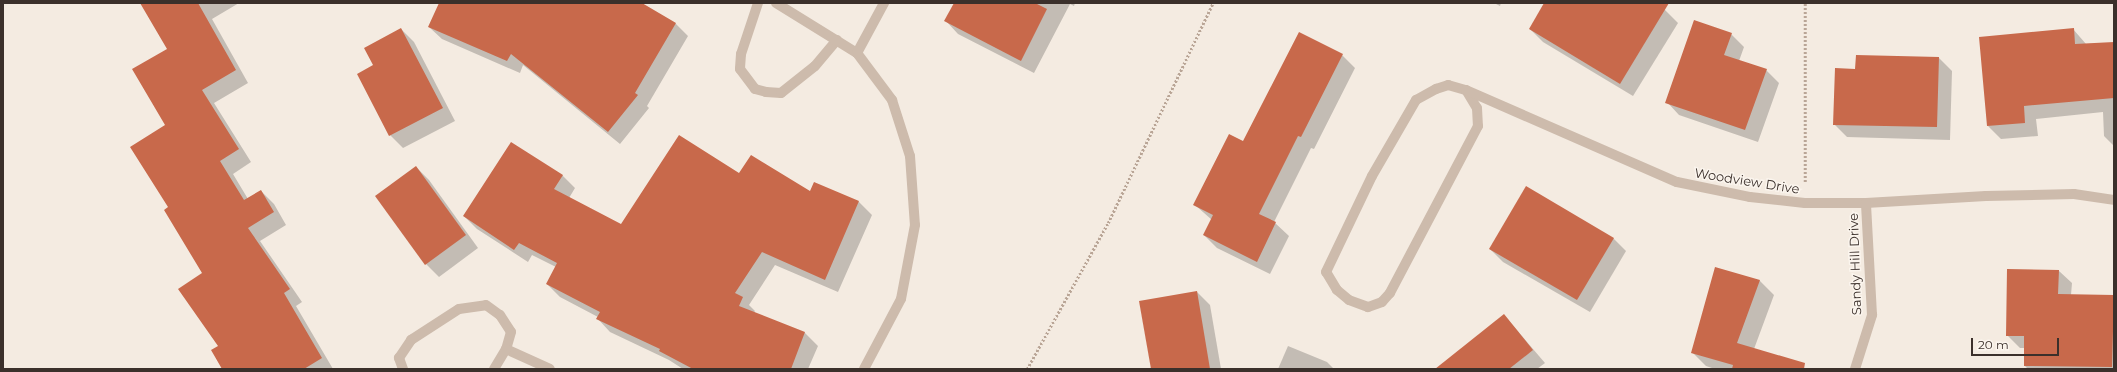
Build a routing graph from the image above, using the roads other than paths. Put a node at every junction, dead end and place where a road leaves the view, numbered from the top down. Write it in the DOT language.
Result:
graph roads {
  1 [pos="758,3"];
  2 [pos="884,3"];
  3 [pos="780,4"];
  4 [pos="837,40"];
  5 [pos="857,53"];
  6 [pos="1466,90"];
  7 [pos="2114,200"];
  8 [pos="1866,204"];
  9 [pos="506,349"];
  10 [pos="403,369"];
  11 [pos="494,369"];
  12 [pos="550,369"];
  13 [pos="864,369"];
  14 [pos="1855,369"];
  1 -- 4 [label="street"];
  2 -- 5 [label="street"];
  3 -- 4 [label="street"];
  4 -- 5 [label="street"];
  5 -- 13 [label="street"];
  6 -- 6 [label="street, Woodview Drive"];
  6 -- 8 [label="street, Woodview Drive"];
  7 -- 8 [label="street, Woodview Drive"];
  8 -- 14 [label="street, Sandy Hill Drive"];
  9 -- 10 [label="street"];
  9 -- 11 [label="street"];
  9 -- 12 [label="street"];
}
